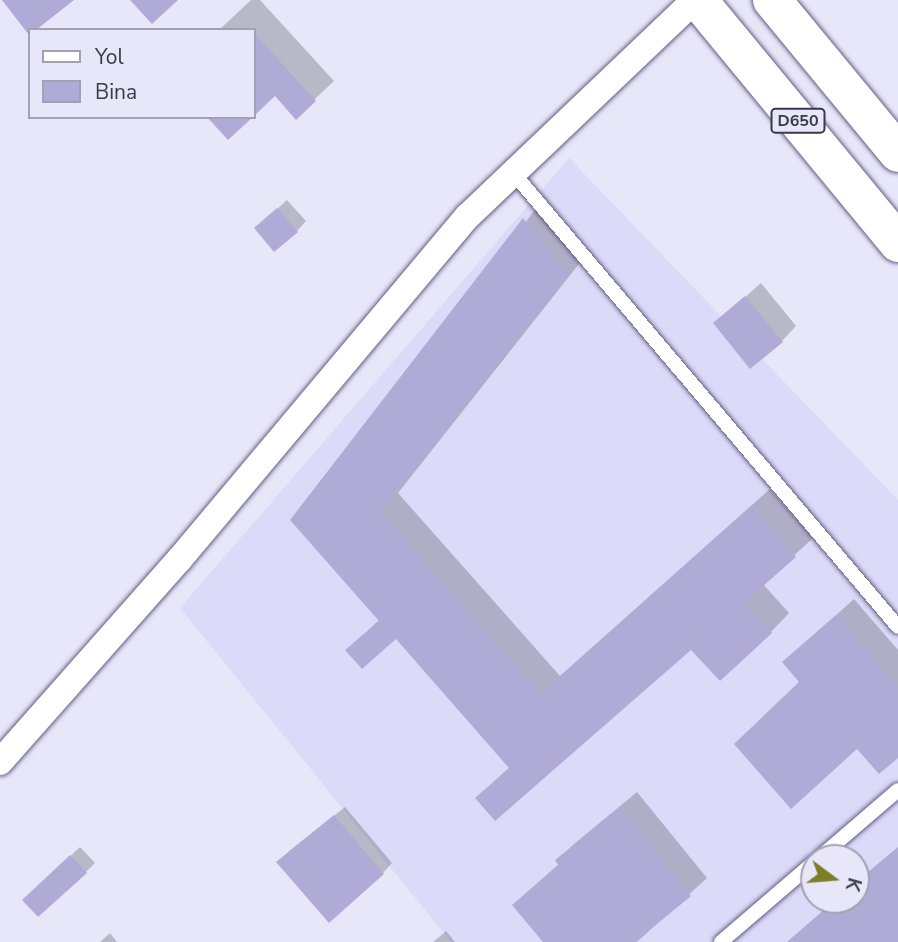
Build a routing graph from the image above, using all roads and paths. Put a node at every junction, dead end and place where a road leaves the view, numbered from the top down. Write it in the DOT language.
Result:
graph roads {
  1 [pos="696,0"];
  2 [pos="772,0"];
  3 [pos="898,153"];
  4 [pos="515,175"];
  5 [pos="898,243"];
  6 [pos="898,627"];
  7 [pos="0,762"];
  8 [pos="898,790"];
  9 [pos="835,844"];
  10 [pos="800,874"];
  11 [pos="721,942"];
  1 -- 4 [label="street"];
  1 -- 5 [label="highway, D650"];
  2 -- 3 [label="highway"];
  4 -- 6 [label="lane"];
  4 -- 7 [label="street"];
  8 -- 9 [label="lane"];
  10 -- 11 [label="lane"];
}
